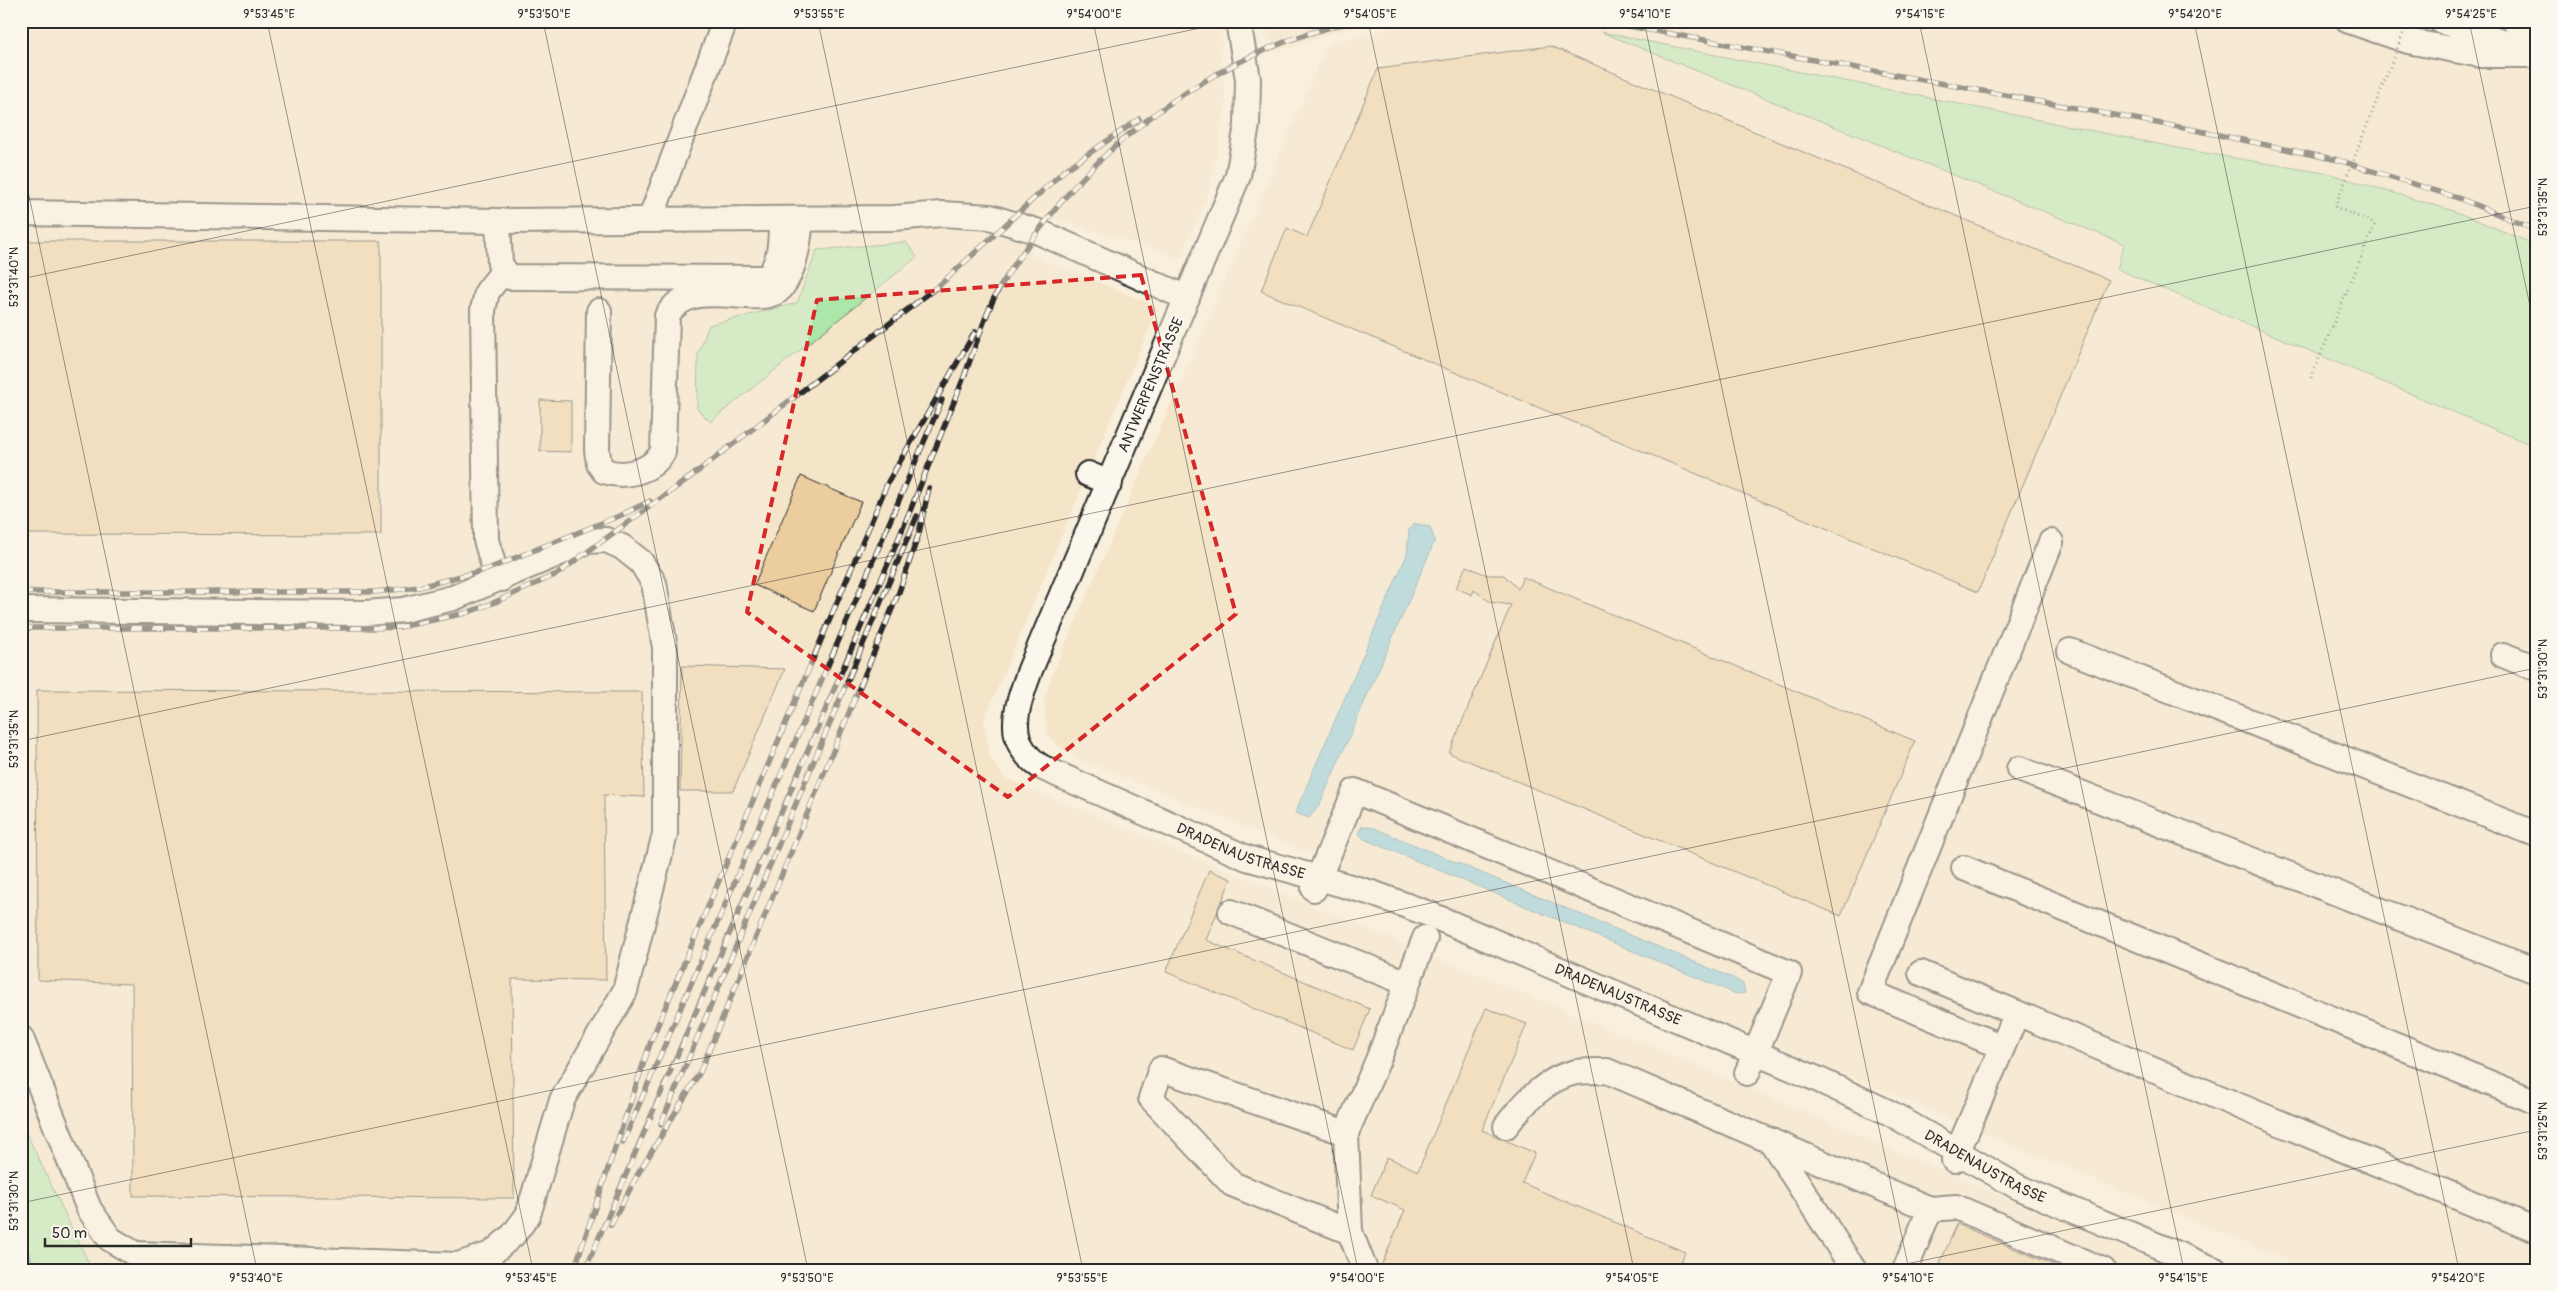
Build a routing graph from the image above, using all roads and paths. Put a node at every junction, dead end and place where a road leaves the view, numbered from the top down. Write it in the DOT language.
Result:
graph roads {
  1 [pos="725,21"];
  2 [pos="1238,21"];
  3 [pos="2349,21"];
  4 [pos="2408,21"];
  5 [pos="2441,21"];
  6 [pos="2515,21"];
  7 [pos="2536,30"];
  8 [pos="2536,54"];
  9 [pos="21,213"];
  10 [pos="791,218"];
  11 [pos="498,220"];
  12 [pos="650,220"];
  13 [pos="504,270"];
  14 [pos="1188,298"];
  15 [pos="599,311"];
  16 [pos="2311,378"];
  17 [pos="1088,474"];
  18 [pos="1110,483"];
  19 [pos="2051,542"];
  20 [pos="502,579"];
  21 [pos="21,610"];
  22 [pos="2070,651"];
  23 [pos="2503,655"];
  24 [pos="2536,668"];
  25 [pos="1018,742"];
  26 [pos="2019,769"];
  27 [pos="2536,834"];
  28 [pos="1964,868"];
  29 [pos="1316,883"];
  30 [pos="1231,912"];
  31 [pos="1425,938"];
  32 [pos="2536,971"];
  33 [pos="1921,973"];
  34 [pos="1407,983"];
  35 [pos="2016,1013"];
  36 [pos="21,1038"];
  37 [pos="2002,1047"];
  38 [pos="1751,1063"];
  39 [pos="2536,1102"];
  40 [pos="1506,1126"];
  41 [pos="1346,1133"];
  42 [pos="1771,1141"];
  43 [pos="1956,1156"];
  44 [pos="1930,1210"];
  45 [pos="2536,1230"];
  46 [pos="1350,1232"];
  47 [pos="1365,1270"];
  48 [pos="1854,1270"];
  49 [pos="1904,1270"];
  50 [pos="2103,1270"];
  51 [pos="2215,1270"];
  1 -- 12 [label="street"];
  2 -- 14 [label="street, ANTWERPENSTRASSE"];
  3 -- 8 [label="street"];
  4 -- 16 [label="path, bridge"];
  5 -- 8 [label="street"];
  6 -- 7 [label="street"];
  9 -- 11 [label="street"];
  10 -- 12 [label="street"];
  10 -- 13 [label="street"];
  10 -- 14 [label="street"];
  10 -- 15 [label="street"];
  11 -- 12 [label="street"];
  11 -- 13 [label="street"];
  13 -- 20 [label="street"];
  14 -- 18 [label="street, ANTWERPENSTRASSE"];
  17 -- 18 [label="street"];
  18 -- 25 [label="street, ANTWERPENSTRASSE"];
  19 -- 37 [label="street"];
  20 -- 21 [label="street"];
  20 -- 36 [label="street"];
  22 -- 27 [label="street"];
  23 -- 24 [label="street"];
  25 -- 29 [label="street, DRADENAUSTRASSE"];
  26 -- 32 [label="street"];
  28 -- 39 [label="street"];
  29 -- 38 [label="street, DRADENAUSTRASSE"];
  29 -- 38 [label="street"];
  30 -- 34 [label="street"];
  31 -- 34 [label="street"];
  33 -- 35 [label="street"];
  34 -- 41 [label="street"];
  35 -- 37 [label="street"];
  35 -- 45 [label="street"];
  37 -- 43 [label="street"];
  38 -- 43 [label="street, DRADENAUSTRASSE"];
  40 -- 42 [label="street"];
  41 -- 46 [label="street"];
  41 -- 46 [label="street"];
  42 -- 44 [label="street"];
  42 -- 48 [label="street"];
  43 -- 51 [label="street, DRADENAUSTRASSE"];
  44 -- 49 [label="street"];
  44 -- 50 [label="street"];
  46 -- 47 [label="street"];
}
